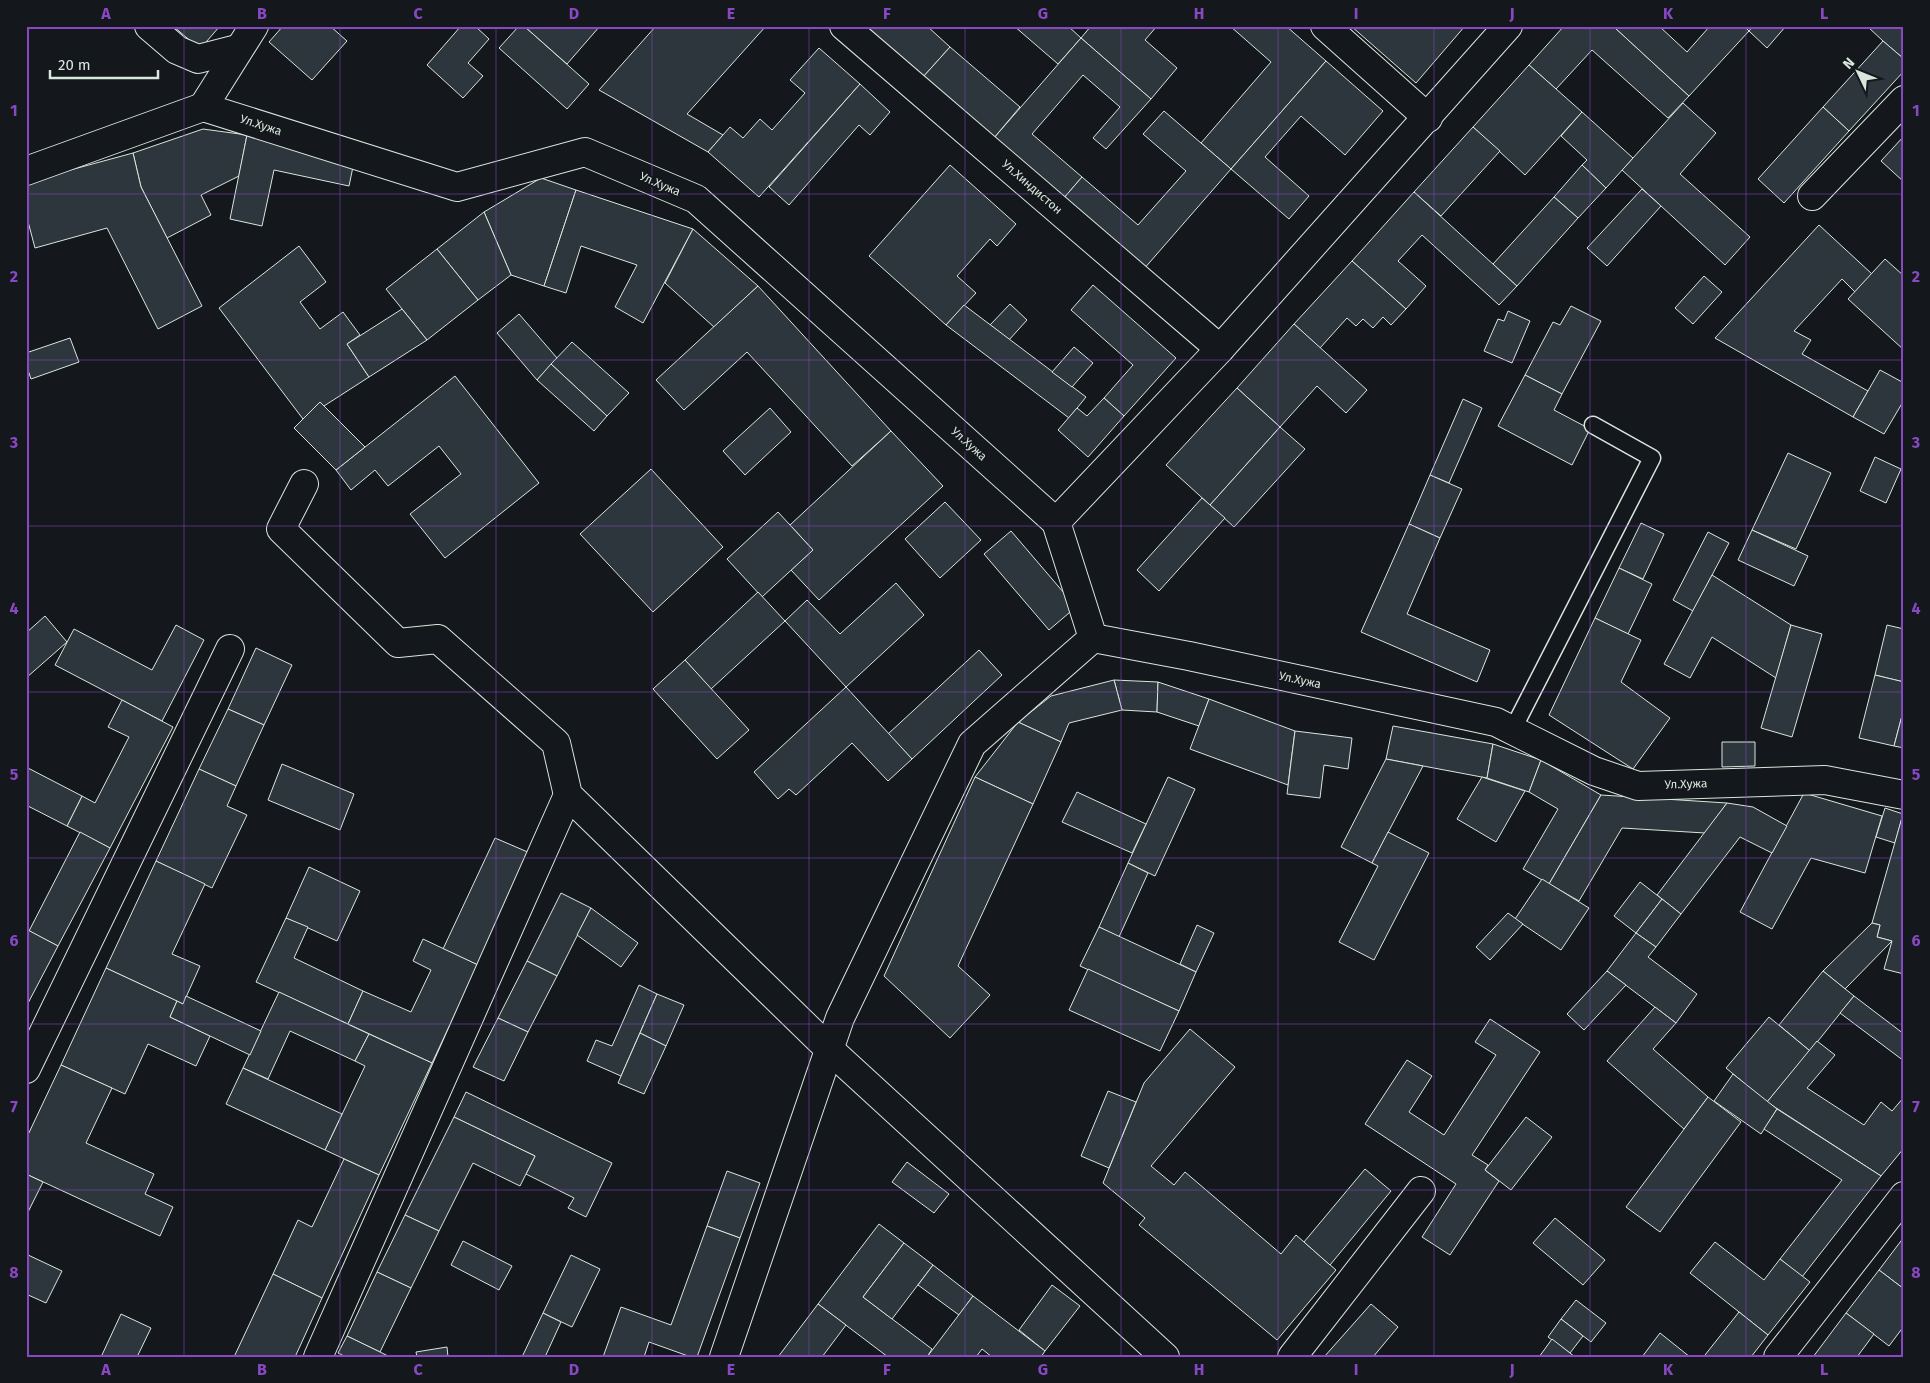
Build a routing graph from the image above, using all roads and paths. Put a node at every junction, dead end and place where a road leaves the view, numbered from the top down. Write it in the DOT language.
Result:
graph roads {
  1 [pos="149,26"];
  2 [pos="254,26"];
  3 [pos="844,26"];
  4 [pos="1324,26"];
  5 [pos="1508,26"];
  6 [pos="237,49"];
  7 [pos="1904,100"];
  8 [pos="202,106"];
  9 [pos="1428,118"];
  10 [pos="26,171"];
  11 [pos="1812,196"];
  12 [pos="1220,349"];
  13 [pos="1593,425"];
  14 [pos="304,484"];
  15 [pos="1056,522"];
  16 [pos="1093,638"];
  17 [pos="230,649"];
  18 [pos="1513,729"];
  19 [pos="568,795"];
  20 [pos="1904,795"];
  21 [pos="830,1049"];
  22 [pos="26,1069"];
  23 [pos="1421,1191"];
  24 [pos="1904,1196"];
  25 [pos="318,1357"];
  26 [pos="724,1357"];
  27 [pos="1165,1357"];
  28 [pos="1292,1357"];
  29 [pos="1778,1357"];
  1 -- 6 [label="street"];
  2 -- 6 [label="street"];
  3 -- 12 [label="street, Ул.Хиндистон"];
  4 -- 9 [label="street"];
  5 -- 9 [label="street"];
  6 -- 8 [label="street"];
  7 -- 11 [label="street"];
  8 -- 10 [label="street"];
  8 -- 15 [label="street, Ул.Хужа"];
  9 -- 12 [label="street"];
  12 -- 15 [label="street"];
  13 -- 18 [label="lane"];
  14 -- 19 [label="street"];
  15 -- 16 [label="street"];
  16 -- 18 [label="street, Ул.Хужа"];
  16 -- 21 [label="street"];
  17 -- 22 [label="street"];
  18 -- 20 [label="street, Ул.Хужа"];
  19 -- 21 [label="street"];
  19 -- 25 [label="street"];
  21 -- 26 [label="street"];
  21 -- 27 [label="street"];
  23 -- 28 [label="street"];
  24 -- 29 [label="street"];
}
